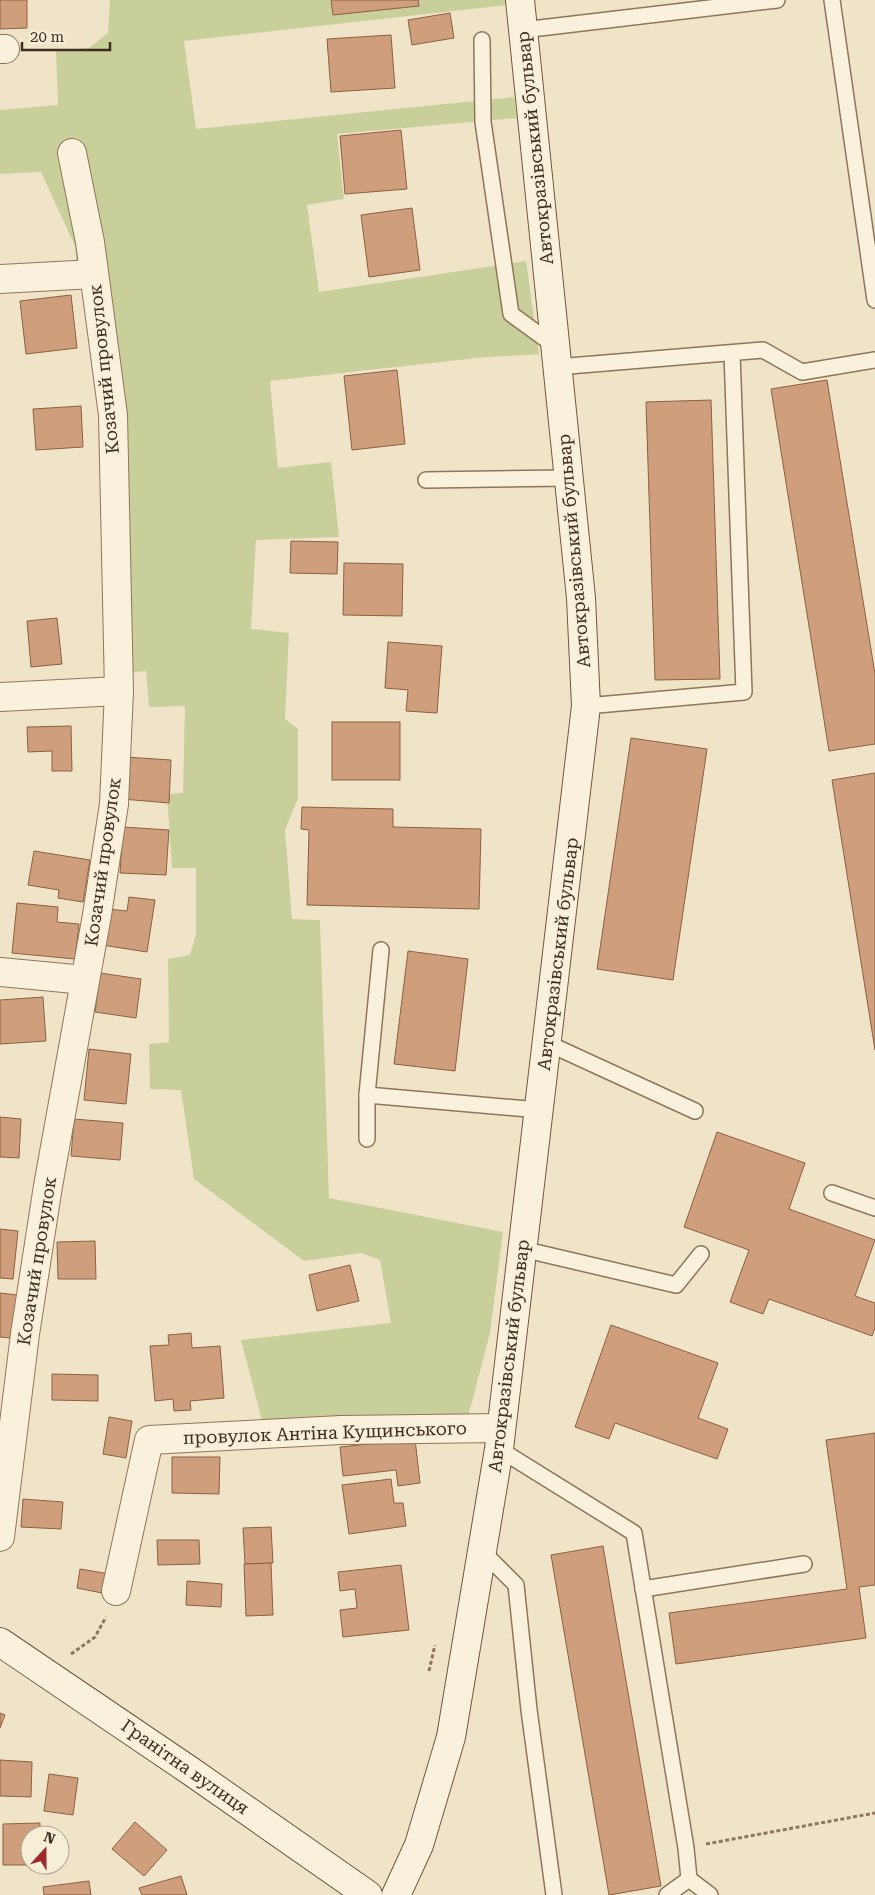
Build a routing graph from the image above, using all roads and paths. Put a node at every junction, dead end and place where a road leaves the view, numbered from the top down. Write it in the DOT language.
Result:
graph roads {
  1 [pos="520,0"];
  2 [pos="777,0"];
  3 [pos="832,0"];
  4 [pos="523,30"];
  5 [pos="482,40"];
  6 [pos="72,153"];
  7 [pos="94,274"];
  8 [pos="0,279"];
  9 [pos="875,300"];
  10 [pos="732,352"];
  11 [pos="556,356"];
  12 [pos="875,360"];
  13 [pos="569,478"];
  14 [pos="426,480"];
  15 [pos="119,691"];
  16 [pos="0,697"];
  17 [pos="586,706"];
  18 [pos="381,950"];
  19 [pos="0,972"];
  20 [pos="85,980"];
  21 [pos="547,1043"];
  22 [pos="367,1095"];
  23 [pos="539,1110"];
  24 [pos="694,1110"];
  25 [pos="367,1140"];
  26 [pos="832,1193"];
  27 [pos="875,1208"];
  28 [pos="522,1249"];
  29 [pos="701,1254"];
  30 [pos="500,1438"];
  31 [pos="0,1537"];
  32 [pos="482,1552"];
  33 [pos="804,1564"];
  34 [pos="644,1589"];
  35 [pos="116,1591"];
  36 [pos="0,1642"];
  37 [pos="71,1654"];
  38 [pos="875,1813"];
  39 [pos="686,1848"];
  40 [pos="689,1879"];
  41 [pos="368,1895"];
  42 [pos="396,1895"];
  43 [pos="554,1895"];
  44 [pos="666,1895"];
  45 [pos="710,1895"];
  1 -- 4 [label="street, Автокразівський бульвар"];
  2 -- 4 [label="lane"];
  3 -- 9 [label="lane"];
  4 -- 11 [label="street, Автокразівський бульвар"];
  5 -- 11 [label="lane"];
  6 -- 7 [label="street, Козачий провулок"];
  7 -- 8 [label="street"];
  7 -- 15 [label="street, Козачий провулок"];
  10 -- 11 [label="lane"];
  10 -- 12 [label="lane"];
  10 -- 17 [label="lane"];
  11 -- 13 [label="street, Автокразівський бульвар"];
  13 -- 14 [label="lane"];
  13 -- 17 [label="street, Автокразівський бульвар"];
  15 -- 16 [label="street"];
  15 -- 20 [label="street, Козачий провулок"];
  17 -- 21 [label="street, Автокразівський бульвар"];
  18 -- 22 [label="lane"];
  19 -- 20 [label="street"];
  20 -- 31 [label="street, Козачий провулок"];
  21 -- 23 [label="street, Автокразівський бульвар"];
  21 -- 24 [label="lane"];
  22 -- 23 [label="lane"];
  22 -- 25 [label="lane"];
  23 -- 28 [label="street, Автокразівський бульвар"];
  26 -- 27 [label="lane"];
  28 -- 29 [label="lane"];
  28 -- 30 [label="street, Автокразівський бульвар"];
  30 -- 32 [label="street, Автокразівський бульвар"];
  30 -- 34 [label="lane"];
  30 -- 35 [label="street, провулок Антіна Кущинського"];
  32 -- 42 [label="street, Автокразівський бульвар"];
  32 -- 43 [label="lane"];
  33 -- 34 [label="lane"];
  34 -- 39 [label="lane"];
  35 -- 37 [label="path"];
  36 -- 41 [label="street, Гранітна вулиця"];
  38 -- 39 [label="path"];
  39 -- 40 [label="lane"];
  40 -- 44 [label="lane"];
  40 -- 45 [label="lane"];
}
